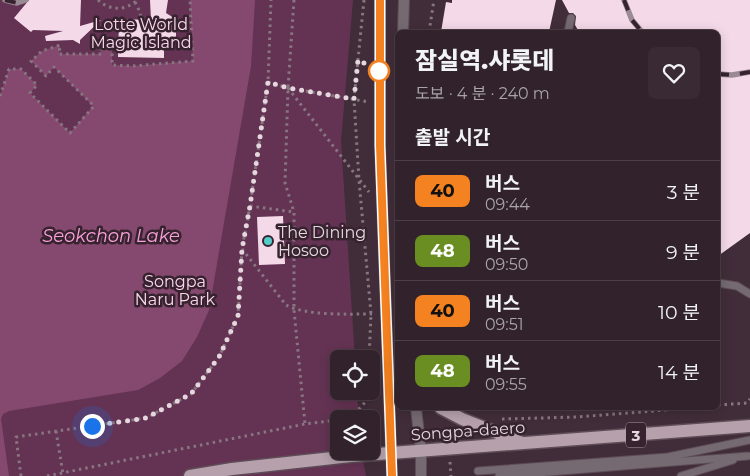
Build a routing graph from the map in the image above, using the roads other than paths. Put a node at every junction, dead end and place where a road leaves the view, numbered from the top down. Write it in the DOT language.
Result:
graph roads {
  1 [pos="380,0"];
  2 [pos="404,0"];
  3 [pos="571,18"];
  4 [pos="403,30"];
  5 [pos="568,30"];
  6 [pos="720,283"];
  7 [pos="750,294"];
  8 [pos="416,410"];
  9 [pos="445,410"];
  10 [pos="750,426"];
  11 [pos="750,440"];
  12 [pos="522,443"];
  13 [pos="421,451"];
  14 [pos="391,453"];
  15 [pos="749,456"];
  16 [pos="478,471"];
  17 [pos="190,476"];
  18 [pos="392,476"];
  19 [pos="421,476"];
  20 [pos="499,476"];
  21 [pos="681,476"];
  1 -- 14 [label="street"];
  2 -- 4 [label="street"];
  3 -- 5 [label="lane"];
  6 -- 7 [label="lane"];
  8 -- 13 [label="street"];
  9 -- 12 [label="main road"];
  10 -- 12 [label="main road, Songpa-daero / 3"];
  11 -- 16 [label="lane"];
  12 -- 13 [label="main road, Songpa-daero / 3"];
  13 -- 14 [label="main road, Songpa-daero / 3"];
  13 -- 19 [label="street"];
  14 -- 17 [label="main road, Songpa-daero / 3"];
  14 -- 18 [label="street"];
  15 -- 20 [label="lane"];
  15 -- 21 [label="lane"];
}
